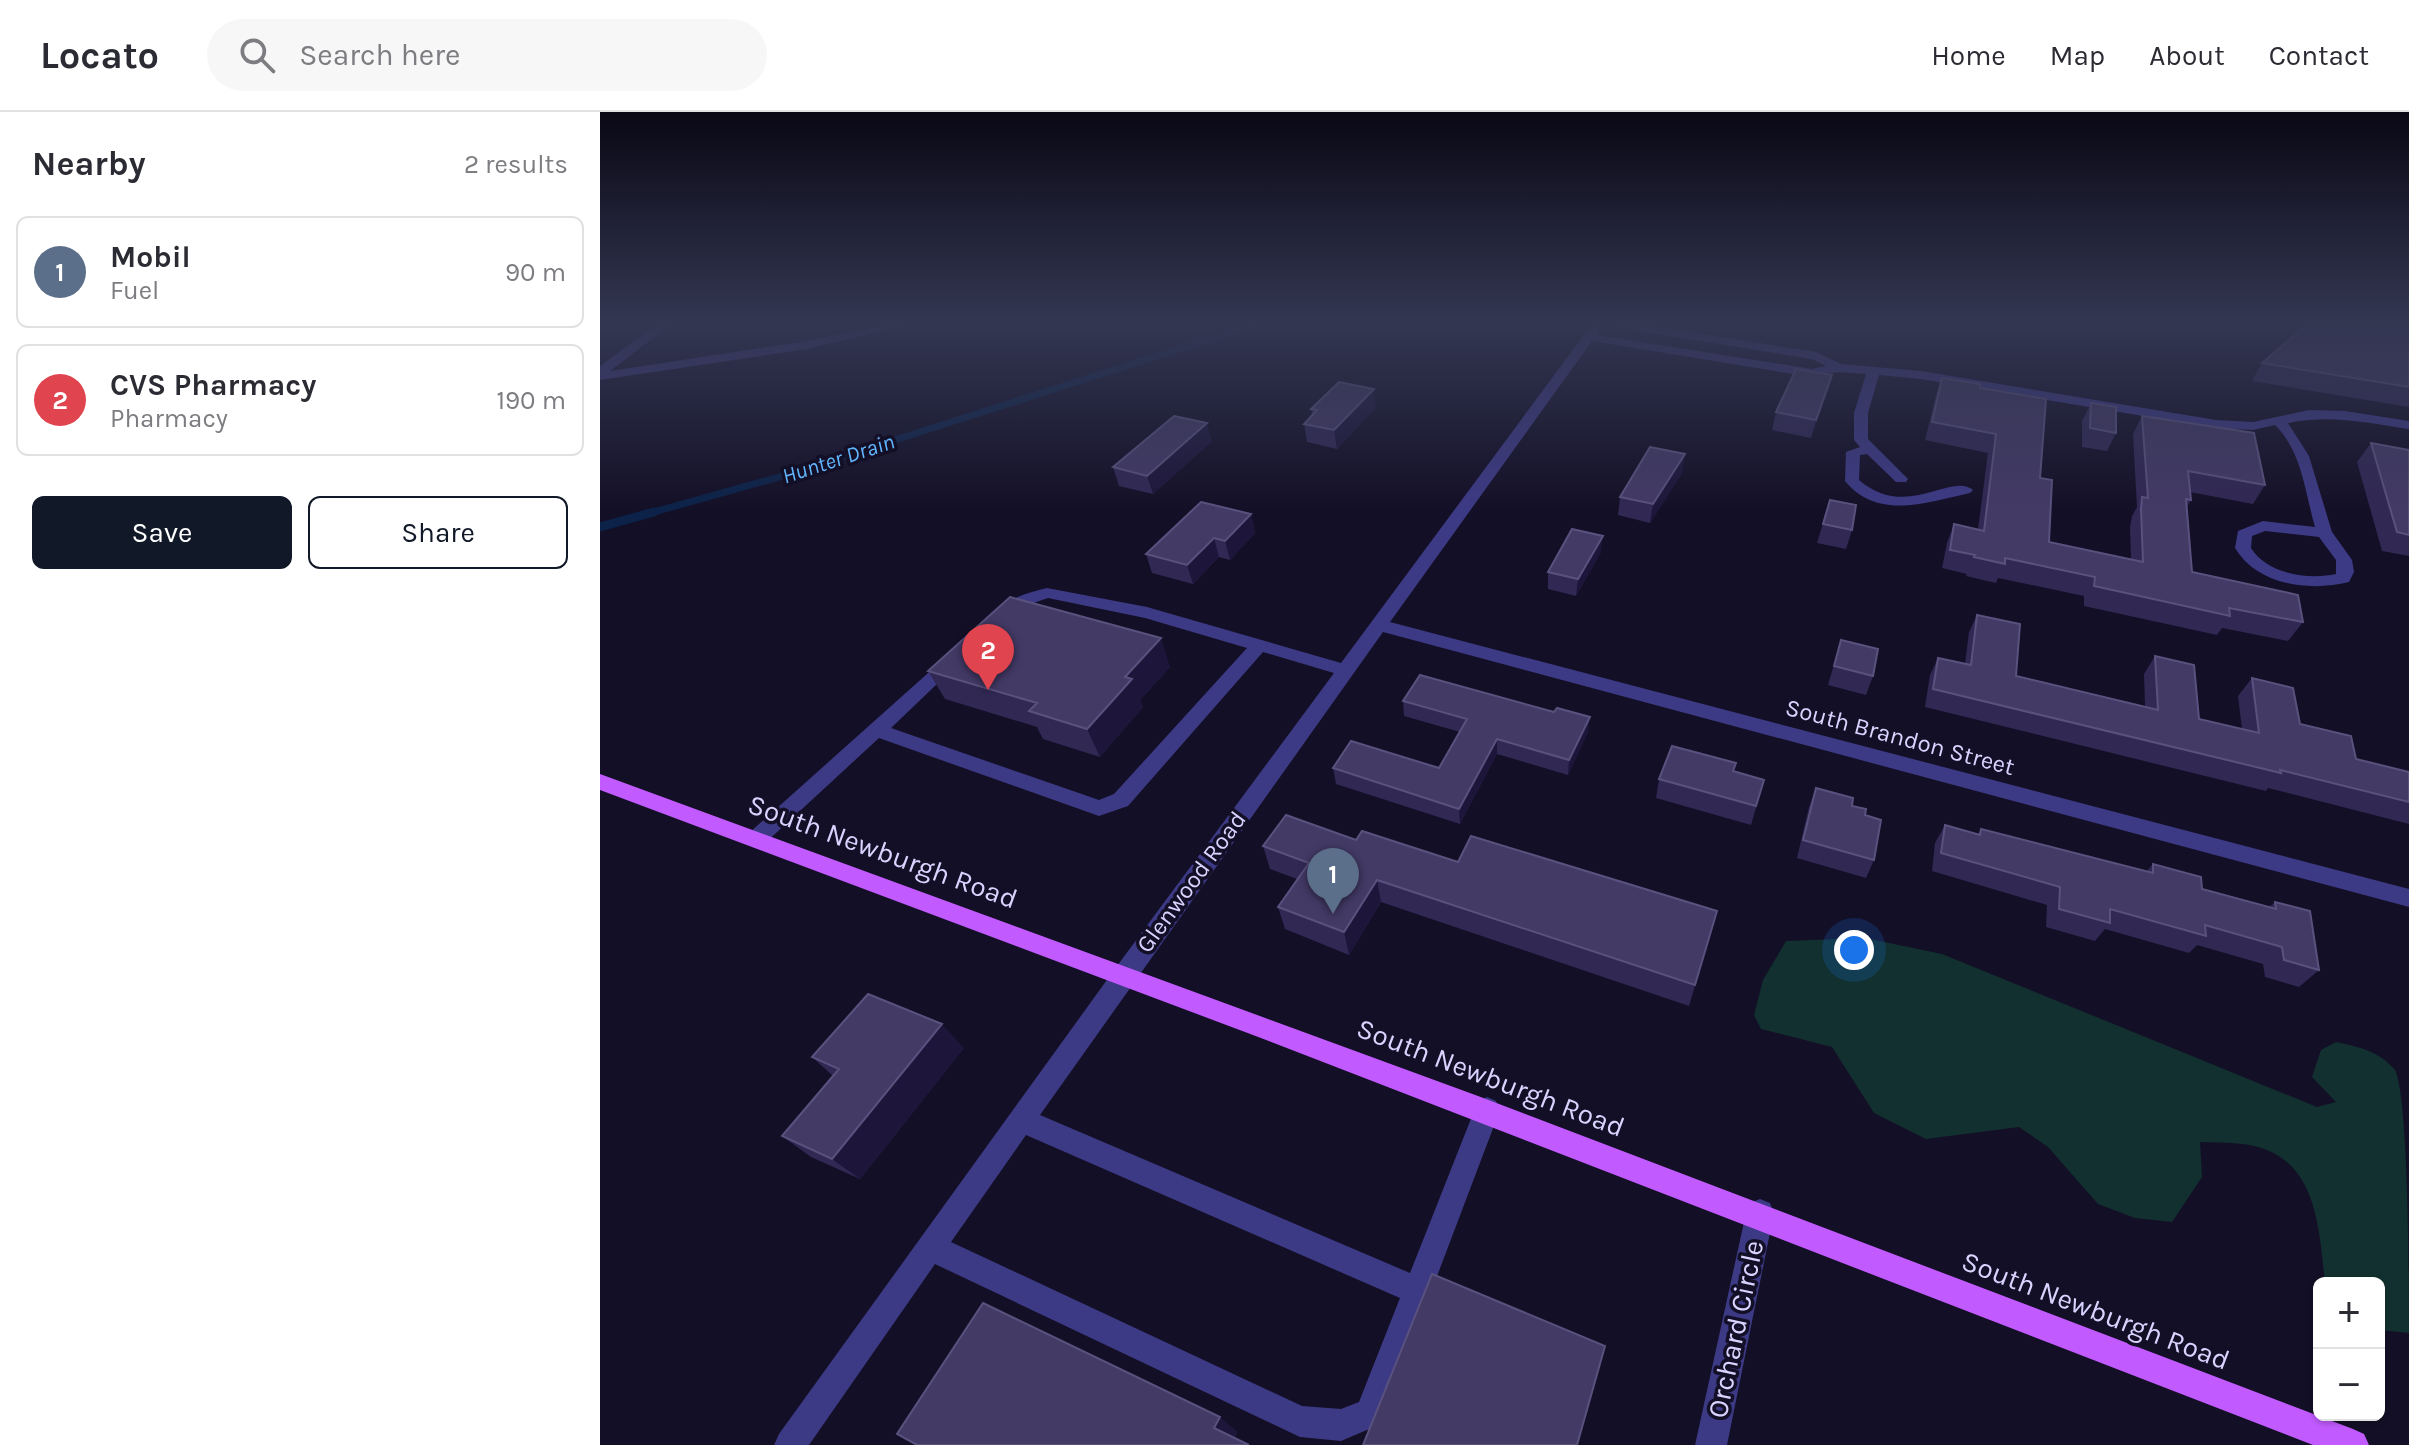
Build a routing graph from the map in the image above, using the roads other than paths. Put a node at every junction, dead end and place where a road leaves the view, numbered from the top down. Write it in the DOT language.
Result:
graph roads {
  1 [pos="1553,386"];
  2 [pos="1869,386"];
  3 [pos="1988,386"];
  4 [pos="2278,421"];
  5 [pos="2409,425"];
  6 [pos="1870,449"];
  7 [pos="1901,479"];
  8 [pos="1965,490"];
  9 [pos="2324,533"];
  10 [pos="992,624"];
  11 [pos="1378,625"];
  12 [pos="969,645"];
  13 [pos="1259,645"];
  14 [pos="1345,670"];
  15 [pos="876,730"];
  16 [pos="600,782"];
  17 [pos="756,839"];
  18 [pos="2409,898"];
  19 [pos="1125,973"];
  20 [pos="1487,1110"];
  21 [pos="1022,1120"];
  22 [pos="1760,1213"];
  23 [pos="932,1248"];
  24 [pos="1417,1291"];
  25 [pos="790,1445"];
  26 [pos="1711,1445"];
  27 [pos="2353,1445"];
  1 -- 11 [label="street, Glenwood Road"];
  2 -- 6 [label="street"];
  3 -- 4 [label="street"];
  4 -- 5 [label="street"];
  4 -- 9 [label="street"];
  6 -- 7 [label="street"];
  6 -- 8 [label="street"];
  9 -- 9 [label="street"];
  10 -- 13 [label="street"];
  11 -- 14 [label="street, Glenwood Road"];
  11 -- 18 [label="street, South Brandon Street"];
  12 -- 15 [label="street"];
  13 -- 14 [label="street"];
  13 -- 15 [label="street"];
  14 -- 19 [label="street, Glenwood Road"];
  15 -- 17 [label="street"];
  16 -- 17 [label="main road, South Newburgh Road"];
  17 -- 19 [label="main road, South Newburgh Road"];
  19 -- 20 [label="main road, South Newburgh Road"];
  19 -- 21 [label="street, Glenwood Road"];
  20 -- 22 [label="main road, South Newburgh Road"];
  20 -- 24 [label="street"];
  21 -- 23 [label="street, Glenwood Road"];
  21 -- 24 [label="street"];
  22 -- 26 [label="street, Orchard Circle"];
  22 -- 27 [label="main road, South Newburgh Road"];
  23 -- 24 [label="street"];
  23 -- 25 [label="street, Glenwood Road"];
}
